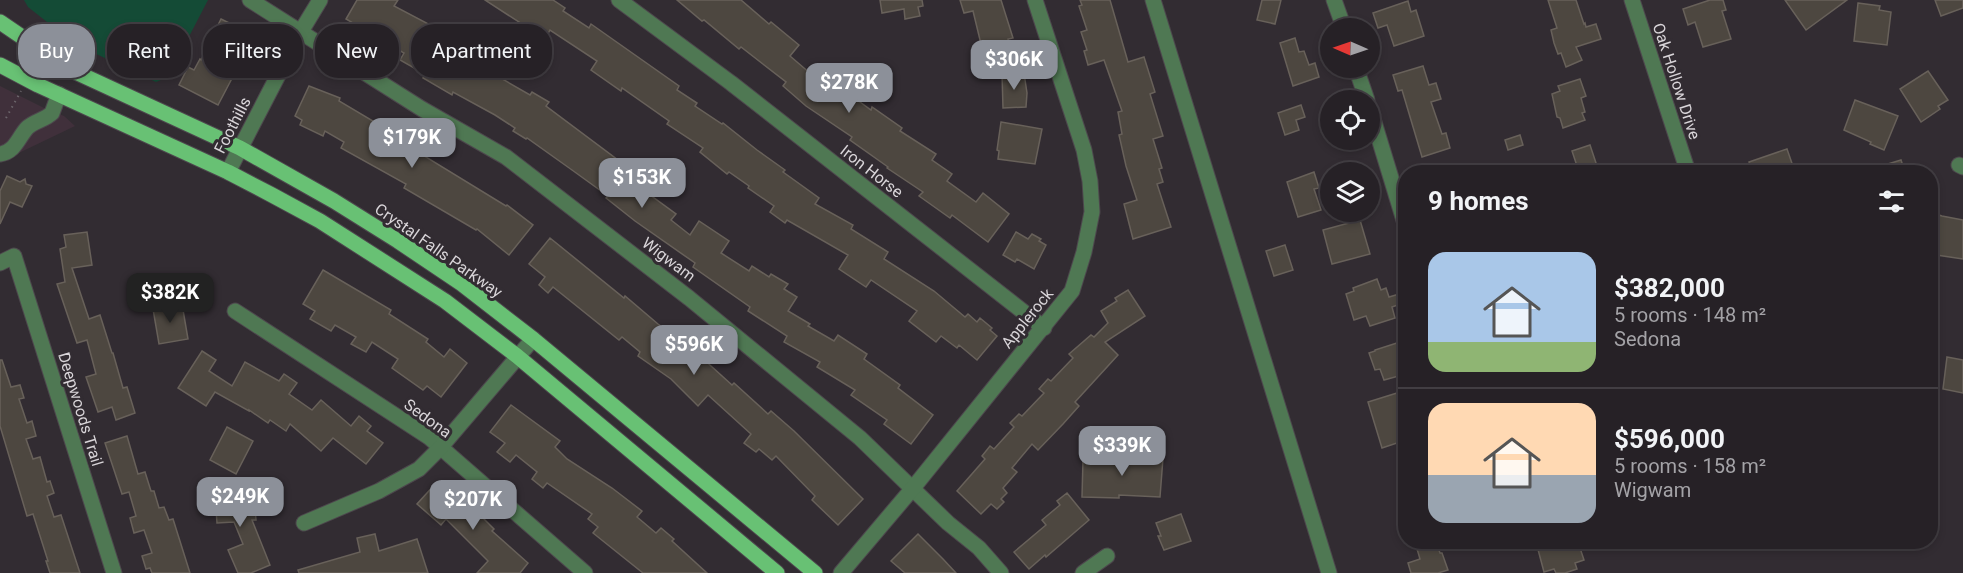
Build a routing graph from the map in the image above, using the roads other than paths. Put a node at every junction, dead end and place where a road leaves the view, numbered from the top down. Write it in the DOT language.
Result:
graph roads {
  1 [pos="250,0"];
  2 [pos="320,0"];
  3 [pos="620,0"];
  4 [pos="1035,0"];
  5 [pos="1153,0"];
  6 [pos="1334,0"];
  7 [pos="1632,0"];
  8 [pos="1340,18"];
  9 [pos="0,22"];
  10 [pos="286,24"];
  11 [pos="303,28"];
  12 [pos="18,34"];
  13 [pos="303,35"];
  14 [pos="0,65"];
  15 [pos="65,78"];
  16 [pos="88,78"];
  17 [pos="277,78"];
  18 [pos="59,94"];
  19 [pos="1380,142"];
  20 [pos="240,148"];
  21 [pos="0,154"];
  22 [pos="1686,165"];
  23 [pos="228,172"];
  24 [pos="1398,201"];
  25 [pos="0,263"];
  26 [pos="235,311"];
  27 [pos="1044,328"];
  28 [pos="533,339"];
  29 [pos="517,356"];
  30 [pos="440,448"];
  31 [pos="913,488"];
  32 [pos="304,524"];
  33 [pos="1107,556"];
  34 [pos="114,573"];
  35 [pos="585,573"];
  36 [pos="777,573"];
  37 [pos="815,573"];
  38 [pos="841,573"];
  39 [pos="1001,573"];
  40 [pos="1083,573"];
  41 [pos="1329,573"];
  1 -- 10 [label="street, Wigwam"];
  2 -- 11 [label="street, Foothills"];
  3 -- 27 [label="street, Iron Horse"];
  4 -- 27 [label="street, Applerock"];
  5 -- 41 [label="street"];
  6 -- 8 [label="street"];
  7 -- 22 [label="street, Oak Hollow Drive"];
  9 -- 12 [label="main road, Crystal Falls Parkway"];
  13 -- 31 [label="street, Wigwam"];
  14 -- 18 [label="main road"];
  15 -- 18 [label="main road"];
  16 -- 20 [label="main road, Crystal Falls Parkway"];
  17 -- 20 [label="street, Foothills"];
  18 -- 21 [label="street"];
  18 -- 23 [label="main road"];
  19 -- 24 [label="street"];
  20 -- 23 [label="street, Foothills"];
  20 -- 28 [label="main road, Crystal Falls Parkway"];
  23 -- 29 [label="main road"];
  25 -- 34 [label="street, Deepwoods Trail"];
  26 -- 30 [label="street, Sedona"];
  27 -- 31 [label="street, Applerock"];
  28 -- 29 [label="street"];
  28 -- 37 [label="main road, Crystal Falls Parkway"];
  29 -- 30 [label="street"];
  29 -- 36 [label="main road"];
  30 -- 32 [label="street"];
  30 -- 35 [label="street, Sedona"];
  31 -- 38 [label="street, Applerock"];
  31 -- 39 [label="street, Wigwam"];
  33 -- 40 [label="street"];
}
